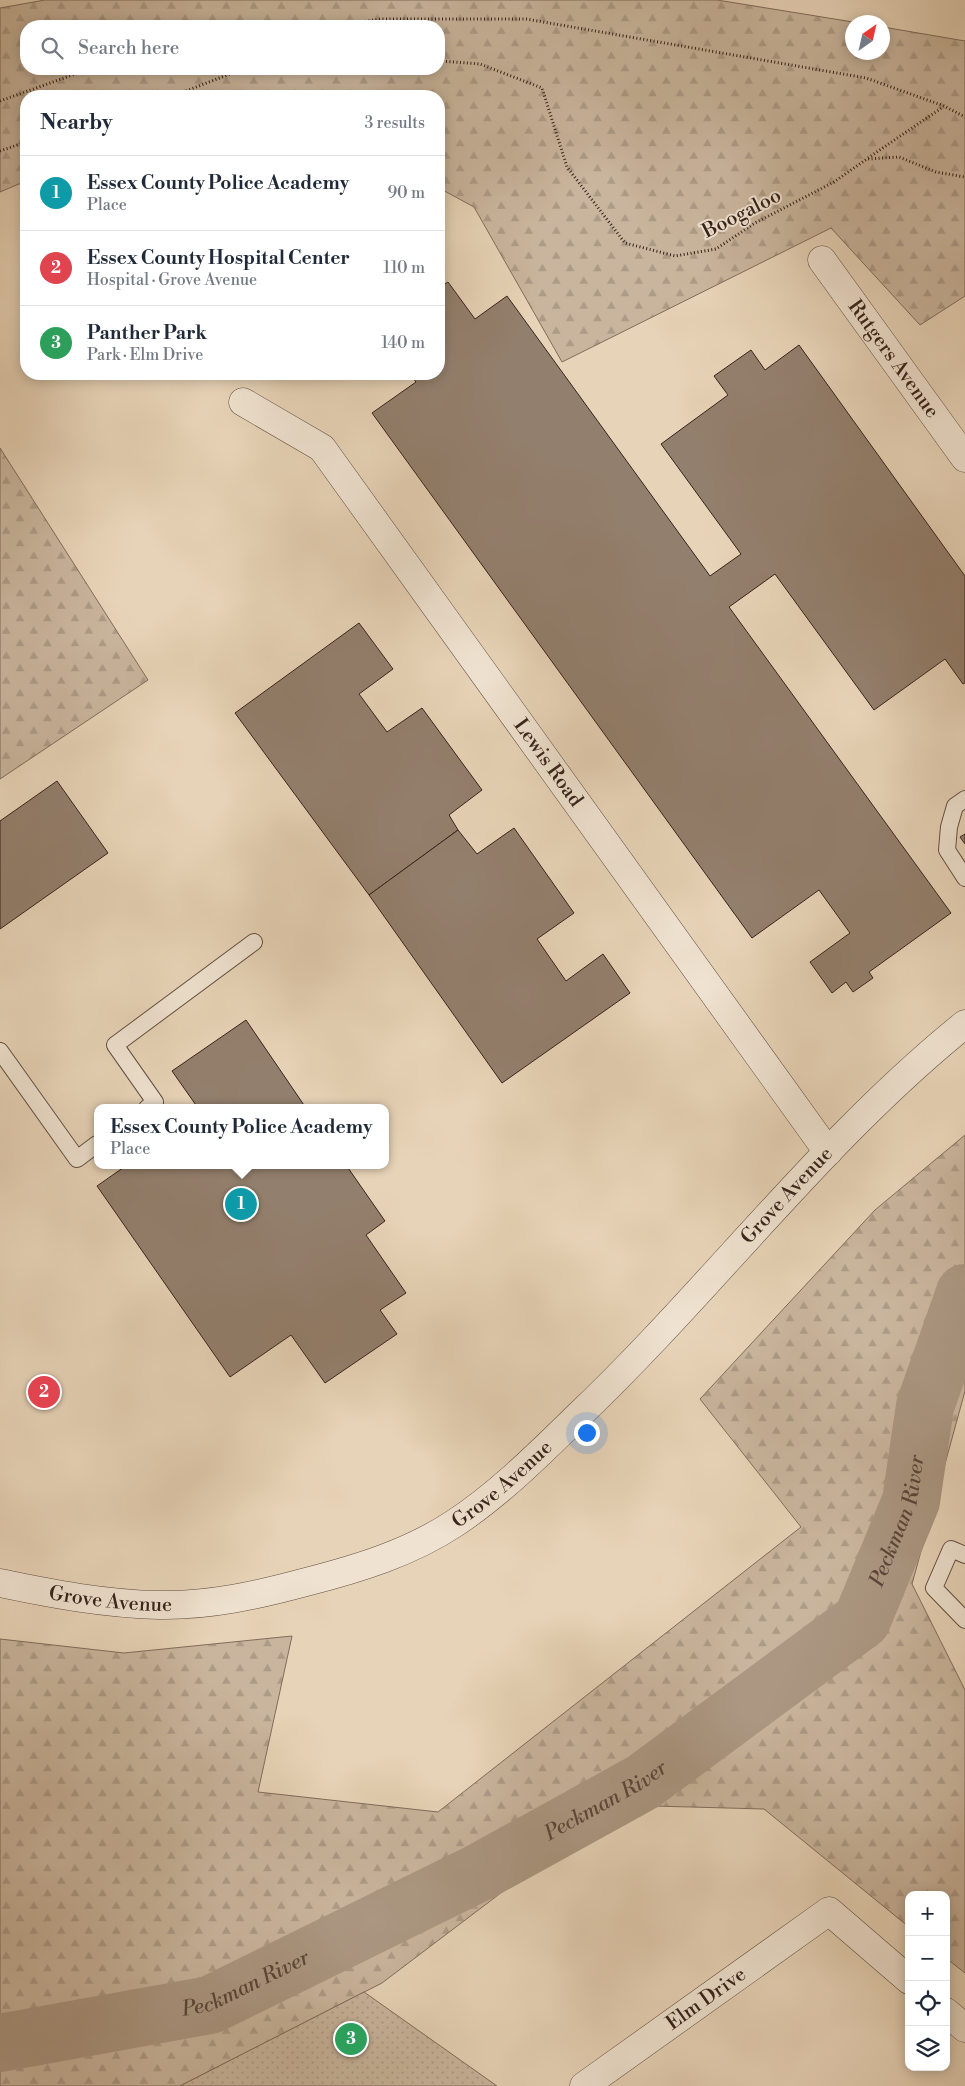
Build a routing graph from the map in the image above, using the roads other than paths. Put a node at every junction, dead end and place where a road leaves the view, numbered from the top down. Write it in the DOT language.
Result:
graph roads {
  1 [pos="822,260"];
  2 [pos="243,402"];
  3 [pos="965,458"];
  4 [pos="965,799"];
  5 [pos="965,878"];
  6 [pos="254,942"];
  7 [pos="965,1024"];
  8 [pos="0,1051"];
  9 [pos="152,1104"];
  10 [pos="94,1146"];
  11 [pos="828,1152"];
  12 [pos="965,1555"];
  13 [pos="0,1583"];
  14 [pos="965,1620"];
  15 [pos="905,1977"];
  16 [pos="950,2015"];
  17 [pos="965,2028"];
  18 [pos="584,2086"];
  1 -- 3 [label="street, Rutgers Avenue"];
  2 -- 11 [label="street, Lewis Road"];
  4 -- 5 [label="lane"];
  6 -- 9 [label="lane"];
  7 -- 11 [label="street, Grove Avenue"];
  8 -- 10 [label="lane"];
  11 -- 13 [label="street, Grove Avenue"];
  12 -- 14 [label="lane"];
  15 -- 18 [label="street, Elm Drive"];
  16 -- 17 [label="street"];
}
